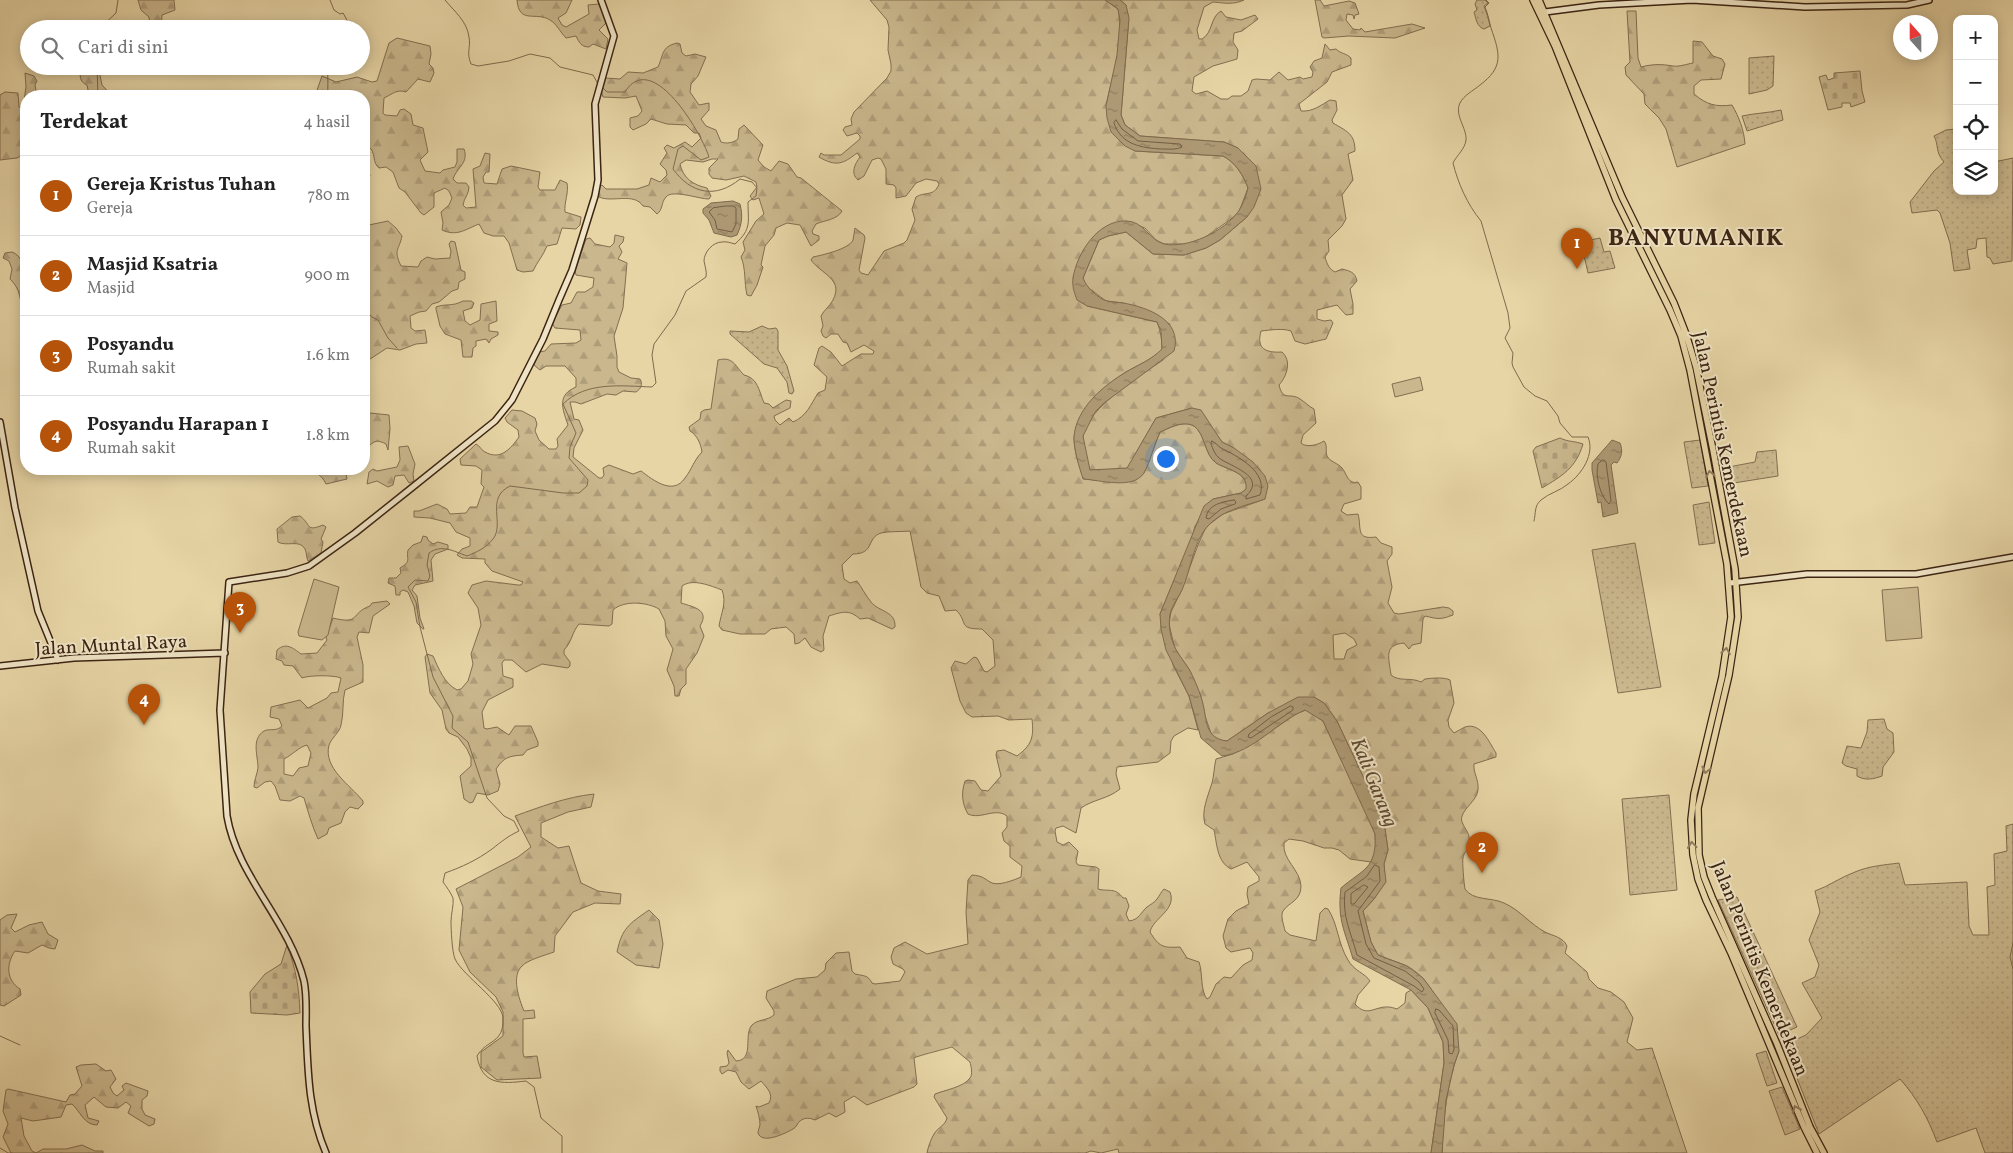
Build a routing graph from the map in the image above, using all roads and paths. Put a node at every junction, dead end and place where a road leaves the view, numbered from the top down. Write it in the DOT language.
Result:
graph roads {
  1 [pos="601,0"];
  2 [pos="1533,0"];
  3 [pos="1539,0"];
  4 [pos="1929,0"];
  5 [pos="1543,12"];
  6 [pos="0,422"];
  7 [pos="2013,557"];
  8 [pos="1733,583"];
  9 [pos="225,653"];
  10 [pos="58,660"];
  11 [pos="0,666"];
  12 [pos="1737,959"];
  13 [pos="326,1153"];
  14 [pos="1817,1153"];
  15 [pos="1824,1153"];
  1 -- 9 [label="main road"];
  2 -- 5 [label="highway"];
  3 -- 5 [label="highway"];
  4 -- 5 [label="main road"];
  5 -- 8 [label="highway, Jalan Perintis Kemerdekaan"];
  6 -- 10 [label="main road"];
  7 -- 8 [label="main road"];
  8 -- 12 [label="highway, Jalan Perintis Kemerdekaan"];
  9 -- 10 [label="main road, Jalan Muntal Raya"];
  9 -- 13 [label="main road"];
  10 -- 11 [label="main road, Jalan Muntal Raya"];
  14 -- 12 [label="highway, Jalan Perintis Kemerdekaan, one-way"];
  12 -- 15 [label="highway, Jalan Perintis Kemerdekaan"];
}
